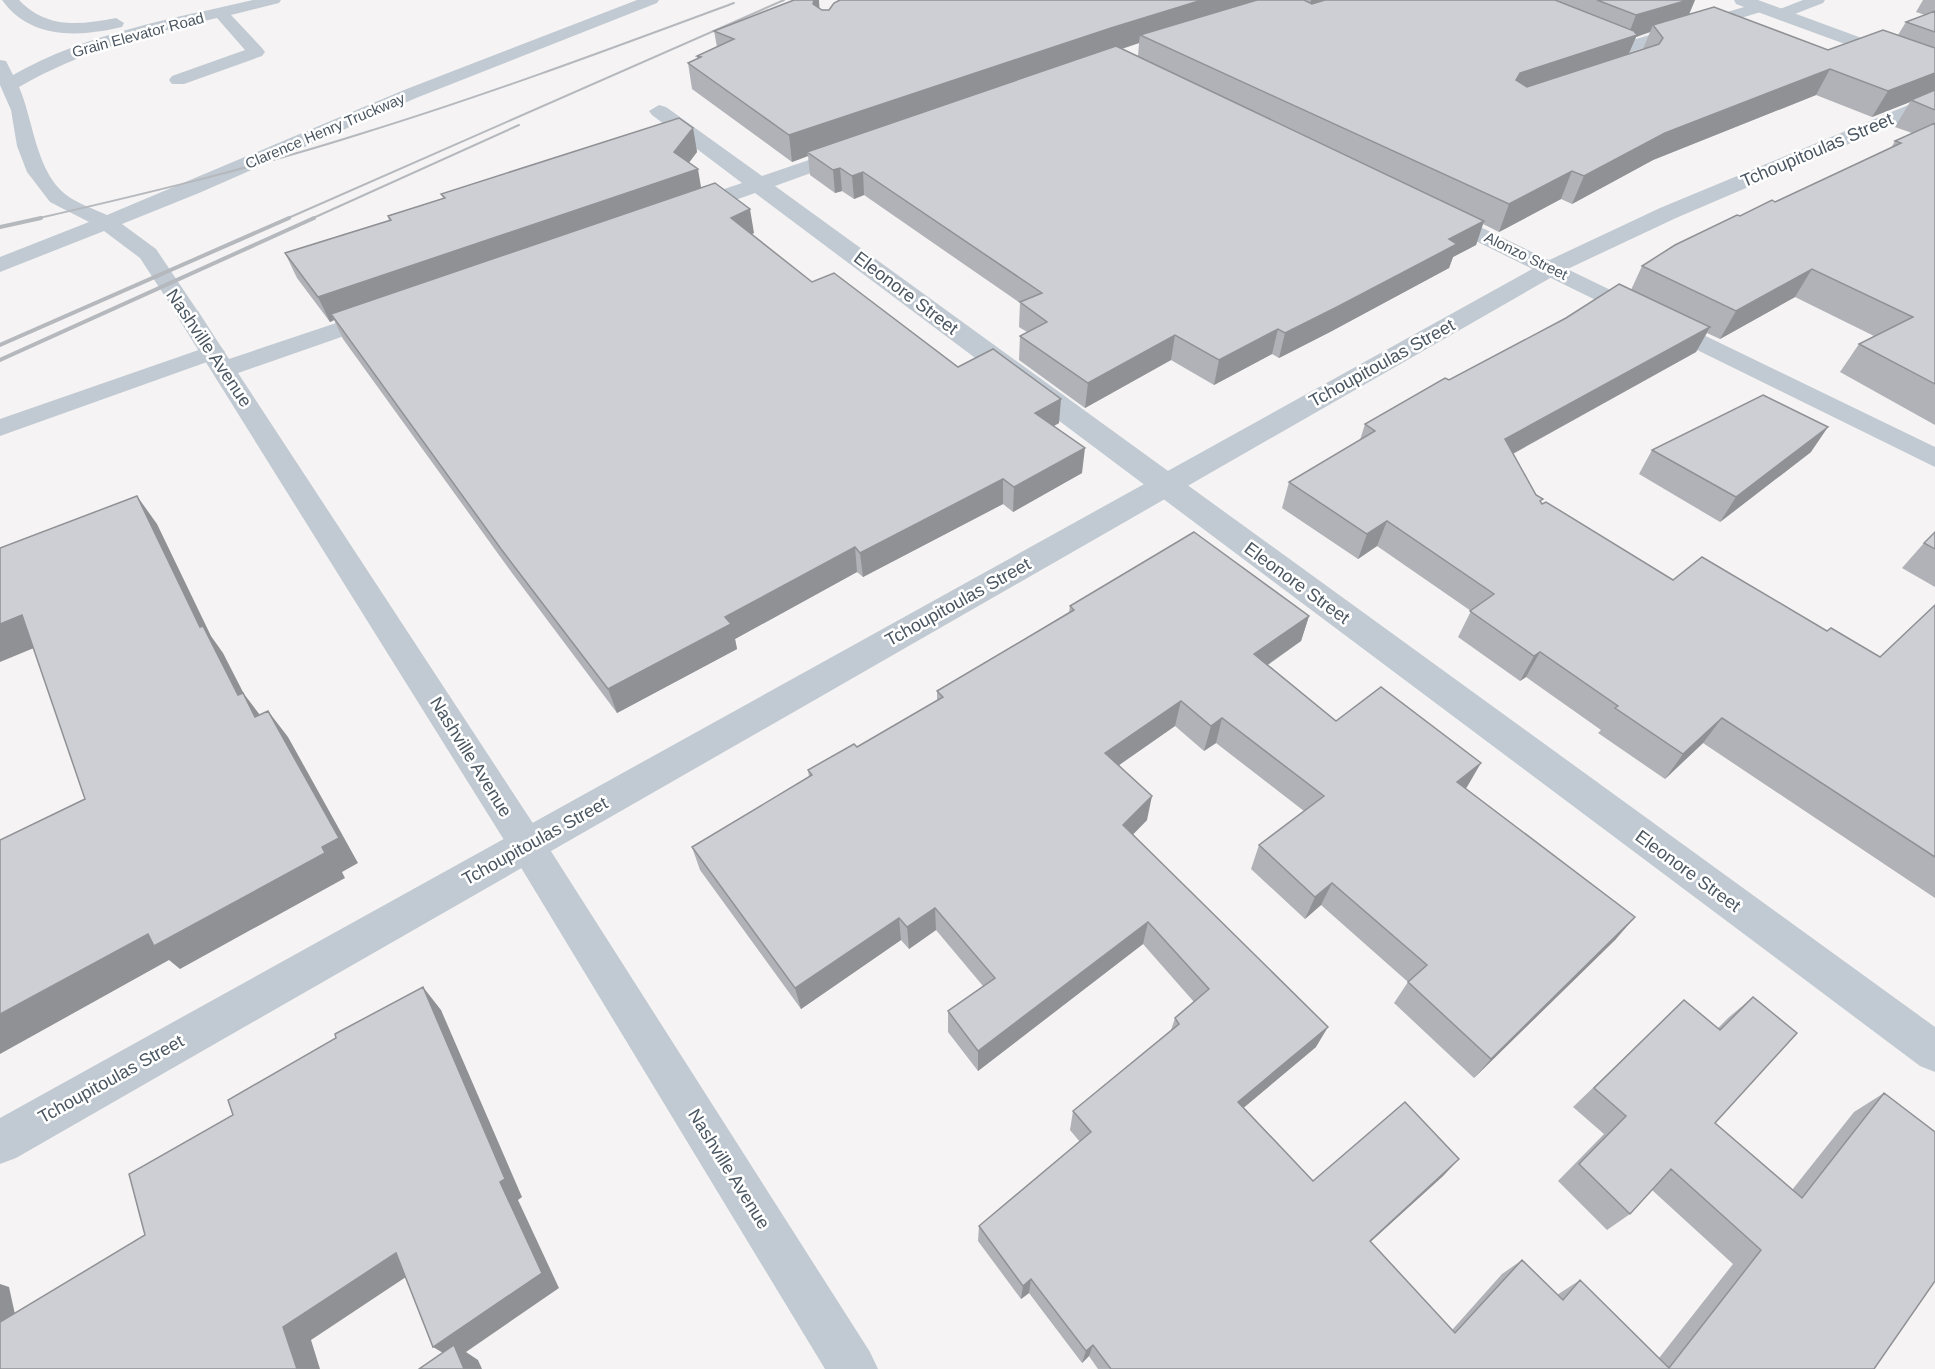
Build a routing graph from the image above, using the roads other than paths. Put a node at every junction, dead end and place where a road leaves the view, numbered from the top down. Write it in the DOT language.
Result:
graph roads {
  1 [pos="10,0"];
  2 [pos="273,0"];
  3 [pos="651,0"];
  4 [pos="1742,0"];
  5 [pos="1817,0"];
  6 [pos="217,7"];
  7 [pos="1761,7"];
  8 [pos="1782,14"];
  9 [pos="1641,63"];
  10 [pos="0,65"];
  11 [pos="1935,71"];
  12 [pos="178,80"];
  13 [pos="10,84"];
  14 [pos="1935,100"];
  15 [pos="659,111"];
  16 [pos="871,145"];
  17 [pos="760,184"];
  18 [pos="1424,206"];
  19 [pos="671,215"];
  20 [pos="108,224"];
  21 [pos="0,265"];
  22 [pos="1551,268"];
  23 [pos="404,308"];
  24 [pos="189,316"];
  25 [pos="219,361"];
  26 [pos="0,428"];
  27 [pos="1935,458"];
  28 [pos="1165,486"];
  29 [pos="527,845"];
  30 [pos="1935,1052"];
  31 [pos="0,1142"];
  32 [pos="853,1369"];
  1 -- 6 [label="lane, Grain Elevator Road"];
  2 -- 6 [label="lane, Grain Elevator Road"];
  3 -- 20 [label="lane, Clarence Henry Truckway"];
  4 -- 7 [label="street"];
  5 -- 8 [label="lane"];
  6 -- 12 [label="lane"];
  6 -- 13 [label="lane, Grain Elevator Road"];
  7 -- 8 [label="street"];
  7 -- 9 [label="lane"];
  8 -- 11 [label="street"];
  10 -- 13 [label="lane"];
  13 -- 20 [label="lane"];
  14 -- 22 [label="street, Tchoupitoulas Street"];
  15 -- 17 [label="street, Eleonore Street"];
  16 -- 17 [label="street"];
  17 -- 19 [label="street"];
  17 -- 28 [label="street, Eleonore Street"];
  18 -- 22 [label="street, Alonzo Street"];
  20 -- 21 [label="lane, Clarence Henry Truckway"];
  20 -- 24 [label="lane, Nashville Avenue"];
  22 -- 27 [label="street, Alonzo Street"];
  22 -- 28 [label="street, Tchoupitoulas Street"];
  23 -- 25 [label="street"];
  24 -- 25 [label="street, Nashville Avenue"];
  25 -- 26 [label="lane"];
  25 -- 29 [label="street, Nashville Avenue"];
  28 -- 29 [label="street, Tchoupitoulas Street"];
  28 -- 30 [label="street, Eleonore Street"];
  29 -- 31 [label="street, Tchoupitoulas Street"];
  29 -- 32 [label="street, Nashville Avenue"];
}
